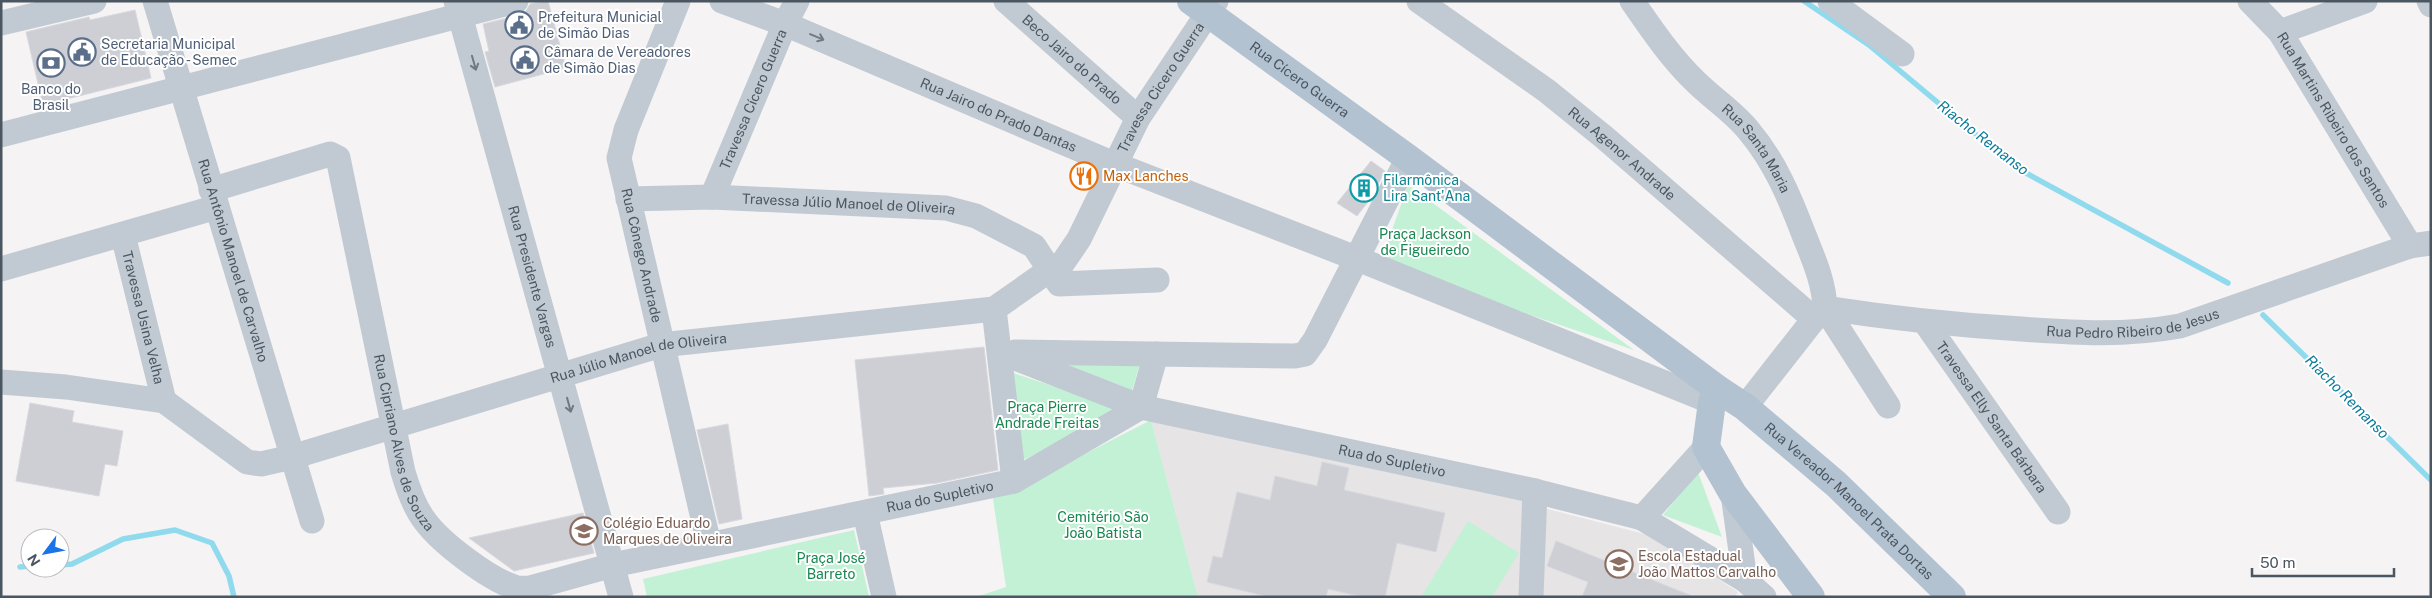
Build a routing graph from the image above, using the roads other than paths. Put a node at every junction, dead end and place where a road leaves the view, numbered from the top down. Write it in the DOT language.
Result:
graph roads {
  1 [pos="94,1"];
  2 [pos="155,1"];
  3 [pos="516,1"];
  4 [pos="678,1"];
  5 [pos="722,1"];
  6 [pos="797,1"];
  7 [pos="1006,1"];
  8 [pos="1419,1"];
  9 [pos="1632,1"];
  10 [pos="2250,1"];
  11 [pos="2365,1"];
  12 [pos="2429,1"];
  13 [pos="1837,4"];
  14 [pos="56,5"];
  15 [pos="1205,5"];
  16 [pos="2431,5"];
  17 [pos="458,9"];
  18 [pos="1,23"];
  19 [pos="785,24"];
  20 [pos="2280,32"];
  21 [pos="1902,54"];
  22 [pos="182,89"];
  23 [pos="1138,118"];
  24 [pos="1,135"];
  25 [pos="1408,158"];
  26 [pos="1114,164"];
  27 [pos="712,197"];
  28 [pos="214,199"];
  29 [pos="628,199"];
  30 [pos="123,235"];
  31 [pos="2420,244"];
  32 [pos="1358,259"];
  33 [pos="1,269"];
  34 [pos="1051,269"];
  35 [pos="1157,280"];
  36 [pos="994,309"];
  37 [pos="1819,314"];
  38 [pos="1925,322"];
  39 [pos="661,345"];
  40 [pos="1000,352"];
  41 [pos="1156,354"];
  42 [pos="561,374"];
  43 [pos="1,382"];
  44 [pos="1716,396"];
  45 [pos="164,401"];
  46 [pos="1888,406"];
  47 [pos="1745,407"];
  48 [pos="1141,408"];
  49 [pos="393,426"];
  50 [pos="1706,447"];
  51 [pos="292,457"];
  52 [pos="1014,481"];
  53 [pos="1535,491"];
  54 [pos="1732,494"];
  55 [pos="2058,512"];
  56 [pos="865,513"];
  57 [pos="1642,518"];
  58 [pos="312,521"];
  59 [pos="709,544"];
  60 [pos="612,565"];
  61 [pos="1745,580"];
  62 [pos="621,597"];
  63 [pos="884,597"];
  64 [pos="1531,597"];
  65 [pos="1764,597"];
  66 [pos="1811,597"];
  67 [pos="1952,597"];
  1 -- 14 [label="street"];
  2 -- 22 [label="street, Rua Antônio Manoel de Carvalho"];
  3 -- 17 [label="street"];
  4 -- 29 [label="street, Rua Cônego Andrade"];
  5 -- 19 [label="street, Rua Jairo do Prado Dantas"];
  6 -- 19 [label="street, Travessa Cícero Guerra"];
  7 -- 23 [label="street, Beco Jairo do Prado"];
  8 -- 37 [label="street, Rua Agenor Andrade"];
  9 -- 37 [label="street, Rua Santa Maria"];
  10 -- 20 [label="street, Rua Martins Ribeiro dos Santos"];
  11 -- 20 [label="street"];
  12 -- 16 [label="street"];
  13 -- 21 [label="street"];
  14 -- 18 [label="street"];
  15 -- 23 [label="street, Travessa Cicero Guerra"];
  15 -- 25 [label="main road, Rua Cícero Guerra"];
  17 -- 22 [label="street"];
  17 -- 42 [label="street, Rua Presidente Vargas, one-way"];
  19 -- 26 [label="street, Rua Jairo do Prado Dantas, one-way"];
  19 -- 27 [label="street, Travessa Cícero Guerra"];
  20 -- 31 [label="street, Rua Martins Ribeiro dos Santos"];
  22 -- 24 [label="street"];
  22 -- 28 [label="street, Rua Antônio Manoel de Carvalho"];
  23 -- 26 [label="street, Travessa Cicero Guerra"];
  25 -- 32 [label="street"];
  25 -- 44 [label="main road"];
  26 -- 32 [label="street, Rua Jairo do Prado Dantas"];
  26 -- 34 [label="street"];
  27 -- 29 [label="street, Travessa Júlio Manoel de Oliveira"];
  27 -- 34 [label="street, Travessa Júlio Manoel de Oliveira"];
  28 -- 30 [label="street"];
  28 -- 49 [label="street, Rua Cipriano Alves de Souza"];
  28 -- 51 [label="street, Rua Antônio Manoel de Carvalho"];
  29 -- 39 [label="street, Rua Cônego Andrade"];
  30 -- 33 [label="street"];
  30 -- 45 [label="street, Travessa Usina Velha"];
  31 -- 38 [label="street, Rua Pedro Ribeiro de Jesus"];
  32 -- 41 [label="street"];
  32 -- 44 [label="street"];
  34 -- 35 [label="street, Travessa Júlio Manoel de Oliveira"];
  34 -- 36 [label="street"];
  36 -- 39 [label="street, Rua Júlio Manoel de Oliveira"];
  36 -- 40 [label="street"];
  37 -- 38 [label="street, Rua Pedro Ribeiro de Jesus"];
  37 -- 46 [label="street"];
  37 -- 47 [label="street"];
  38 -- 55 [label="street, Travessa Elly Santa Bárbara"];
  39 -- 42 [label="street, Rua Júlio Manoel de Oliveira"];
  39 -- 59 [label="street, Rua Cônego Andrade"];
  40 -- 41 [label="street"];
  40 -- 48 [label="street"];
  40 -- 52 [label="street"];
  41 -- 48 [label="street"];
  42 -- 49 [label="street, Rua Júlio Manoel de Oliveira"];
  42 -- 60 [label="street, Rua Presidente Vargas, one-way"];
  43 -- 45 [label="street"];
  44 -- 47 [label="main road, Rua Vereador Manoel Prata Dortas"];
  44 -- 50 [label="main road"];
  45 -- 51 [label="street, Rua Júlio Manoel de Oliveira"];
  47 -- 67 [label="main road, Rua Vereador Manoel Prata Dortas"];
  48 -- 52 [label="street"];
  48 -- 53 [label="street, Rua do Supletivo"];
  49 -- 51 [label="street, Rua Júlio Manoel de Oliveira"];
  49 -- 60 [label="street, Rua Cipriano Alves de Souza"];
  50 -- 54 [label="main road"];
  50 -- 57 [label="street"];
  51 -- 58 [label="street, Rua Antônio Manoel de Carvalho"];
  52 -- 56 [label="street, Rua do Supletivo"];
  53 -- 57 [label="street, Rua do Supletivo"];
  53 -- 64 [label="street"];
  54 -- 61 [label="street"];
  54 -- 66 [label="main road"];
  56 -- 59 [label="street"];
  56 -- 63 [label="street"];
  57 -- 61 [label="street, Rua do Supletivo"];
  59 -- 60 [label="street"];
  60 -- 62 [label="street"];
  61 -- 65 [label="street, Rua do Supletivo"];
}
